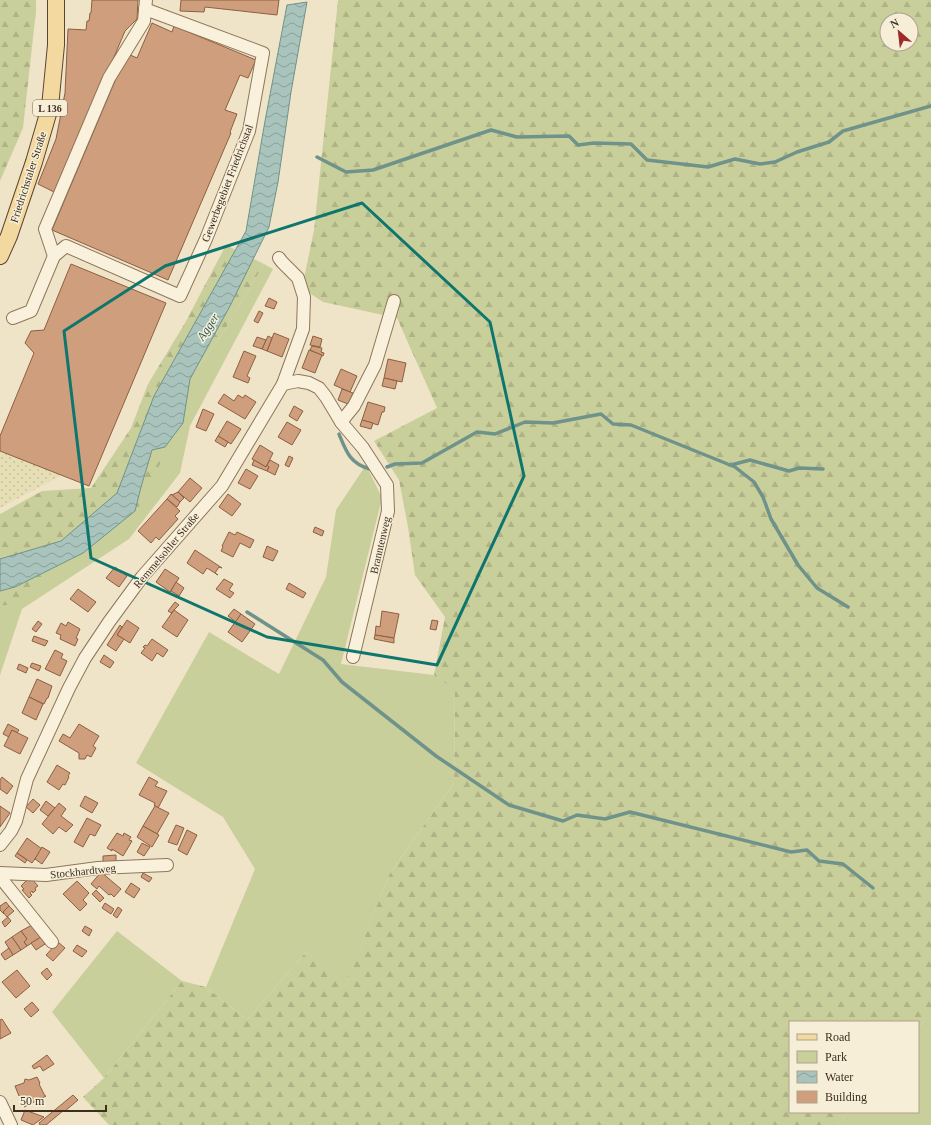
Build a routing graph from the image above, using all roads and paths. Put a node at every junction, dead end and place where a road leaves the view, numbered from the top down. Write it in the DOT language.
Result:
graph roads {
  1 [pos="56,0"];
  2 [pos="145,4"];
  3 [pos="0,256"];
  4 [pos="54,256"];
  5 [pos="279,258"];
  6 [pos="394,301"];
  7 [pos="14,318"];
  8 [pos="283,384"];
  9 [pos="341,422"];
  10 [pos="353,657"];
  11 [pos="0,845"];
  12 [pos="167,865"];
  13 [pos="0,873"];
  14 [pos="0,878"];
  15 [pos="52,942"];
  16 [pos="0,1102"];
  17 [pos="10,1125"];
  1 -- 3 [label="main road, Friedrichstaler Straße / L 136"];
  2 -- 4 [label="street, Gewerbegebiet Friedrichstal"];
  2 -- 4 [label="street, Gewerbegebiet Friedrichstal"];
  4 -- 7 [label="street"];
  5 -- 8 [label="street, Remmelsohler Straße"];
  6 -- 9 [label="street"];
  8 -- 9 [label="street, Branntenweg"];
  8 -- 11 [label="street, Remmelsohler Straße"];
  9 -- 10 [label="street, Branntenweg"];
  12 -- 13 [label="street, Stockhardtweg"];
  14 -- 15 [label="street"];
  16 -- 17 [label="street"];
}
